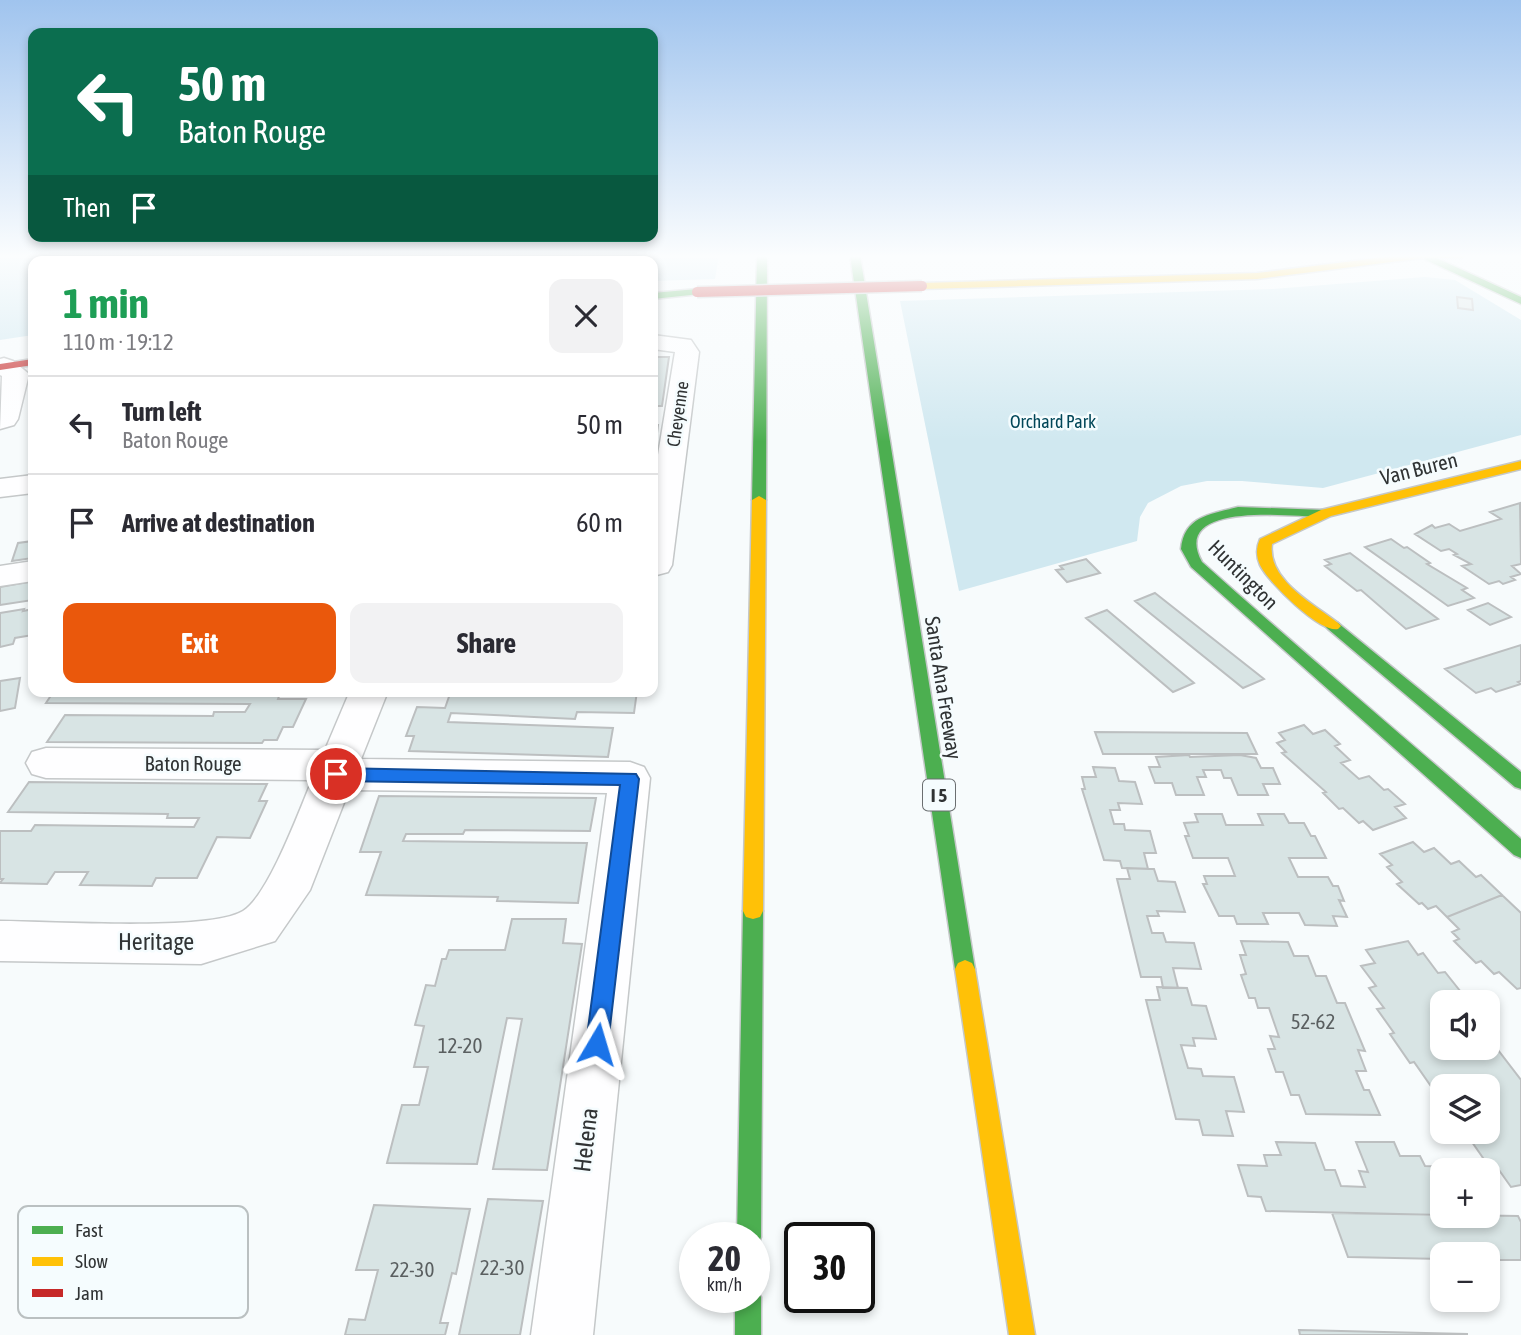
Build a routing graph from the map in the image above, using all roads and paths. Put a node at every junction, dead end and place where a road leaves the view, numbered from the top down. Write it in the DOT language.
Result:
graph roads {
  1 [pos="761,317"];
  2 [pos="865,317"];
  3 [pos="658,343"];
  4 [pos="682,345"];
  5 [pos="12,358"];
  6 [pos="0,421"];
  7 [pos="1521,465"];
  8 [pos="28,485"];
  9 [pos="0,488"];
  10 [pos="1326,513"];
  11 [pos="658,551"];
  12 [pos="28,572"];
  13 [pos="0,576"];
  14 [pos="367,697"];
  15 [pos="46,763"];
  16 [pos="338,769"];
  17 [pos="630,779"];
  18 [pos="1521,782"];
  19 [pos="1521,850"];
  20 [pos="0,941"];
  21 [pos="749,1222"];
  22 [pos="748,1313"];
  23 [pos="562,1335"];
  24 [pos="748,1335"];
  25 [pos="1022,1335"];
  1 -- 21 [label="main road"];
  2 -- 25 [label="main road, Santa Ana Freeway / I 5"];
  3 -- 4 [label="street"];
  4 -- 11 [label="street, Cheyenne"];
  5 -- 6 [label="street"];
  7 -- 10 [label="main road, Van Buren"];
  8 -- 9 [label="street"];
  10 -- 18 [label="main road, Huntington"];
  10 -- 19 [label="main road, Huntington"];
  12 -- 13 [label="street"];
  14 -- 16 [label="street, Heritage"];
  15 -- 16 [label="street, Baton Rouge"];
  16 -- 17 [label="street, Baton Rouge"];
  16 -- 20 [label="street, Heritage"];
  17 -- 23 [label="street, Helena"];
  22 -- 24 [label="main road"];
}
